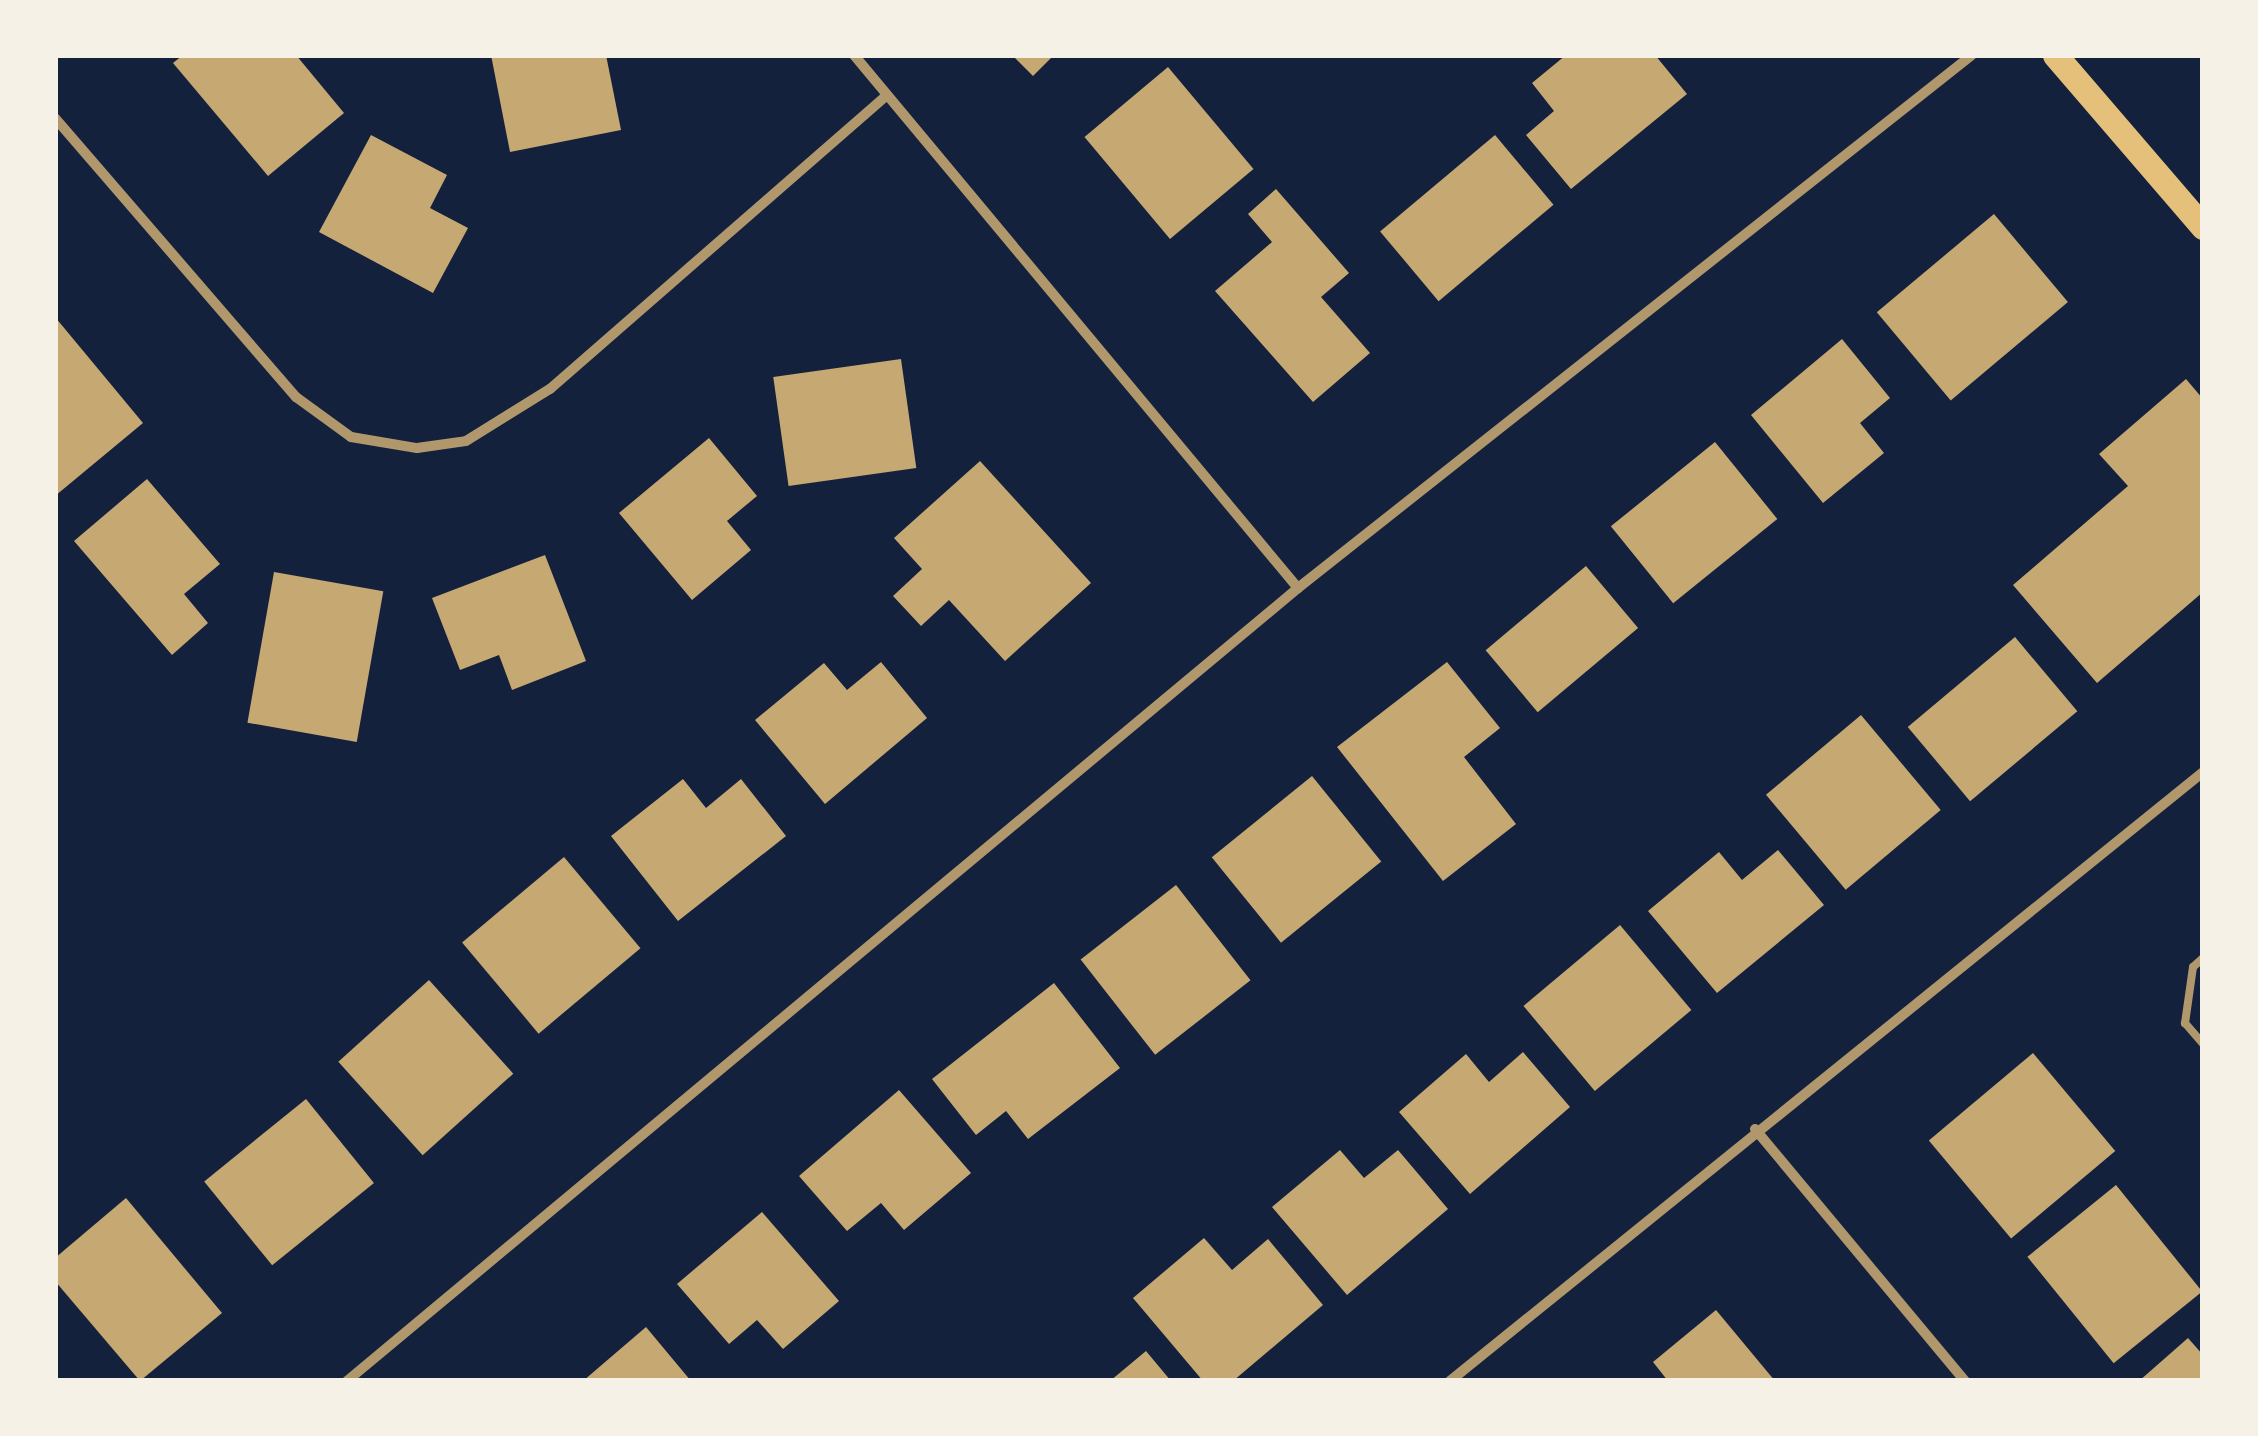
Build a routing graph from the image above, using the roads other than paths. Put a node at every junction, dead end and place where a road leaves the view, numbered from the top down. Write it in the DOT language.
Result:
graph roads {
  1 [pos="854,55"];
  2 [pos="1972,55"];
  3 [pos="2056,55"];
  4 [pos="887,95"];
  5 [pos="55,118"];
  6 [pos="2203,227"];
  7 [pos="1298,588"];
  8 [pos="2203,772"];
  9 [pos="2203,958"];
  10 [pos="2203,1044"];
  11 [pos="1756,1129"];
  12 [pos="347,1381"];
  13 [pos="1450,1381"];
  14 [pos="1965,1381"];
  1 -- 4 [label="street"];
  2 -- 7 [label="street"];
  3 -- 6 [label="main road"];
  4 -- 5 [label="street"];
  4 -- 7 [label="street"];
  7 -- 12 [label="street"];
  8 -- 11 [label="street"];
  9 -- 10 [label="lane"];
  11 -- 13 [label="street"];
  11 -- 14 [label="street"];
}
